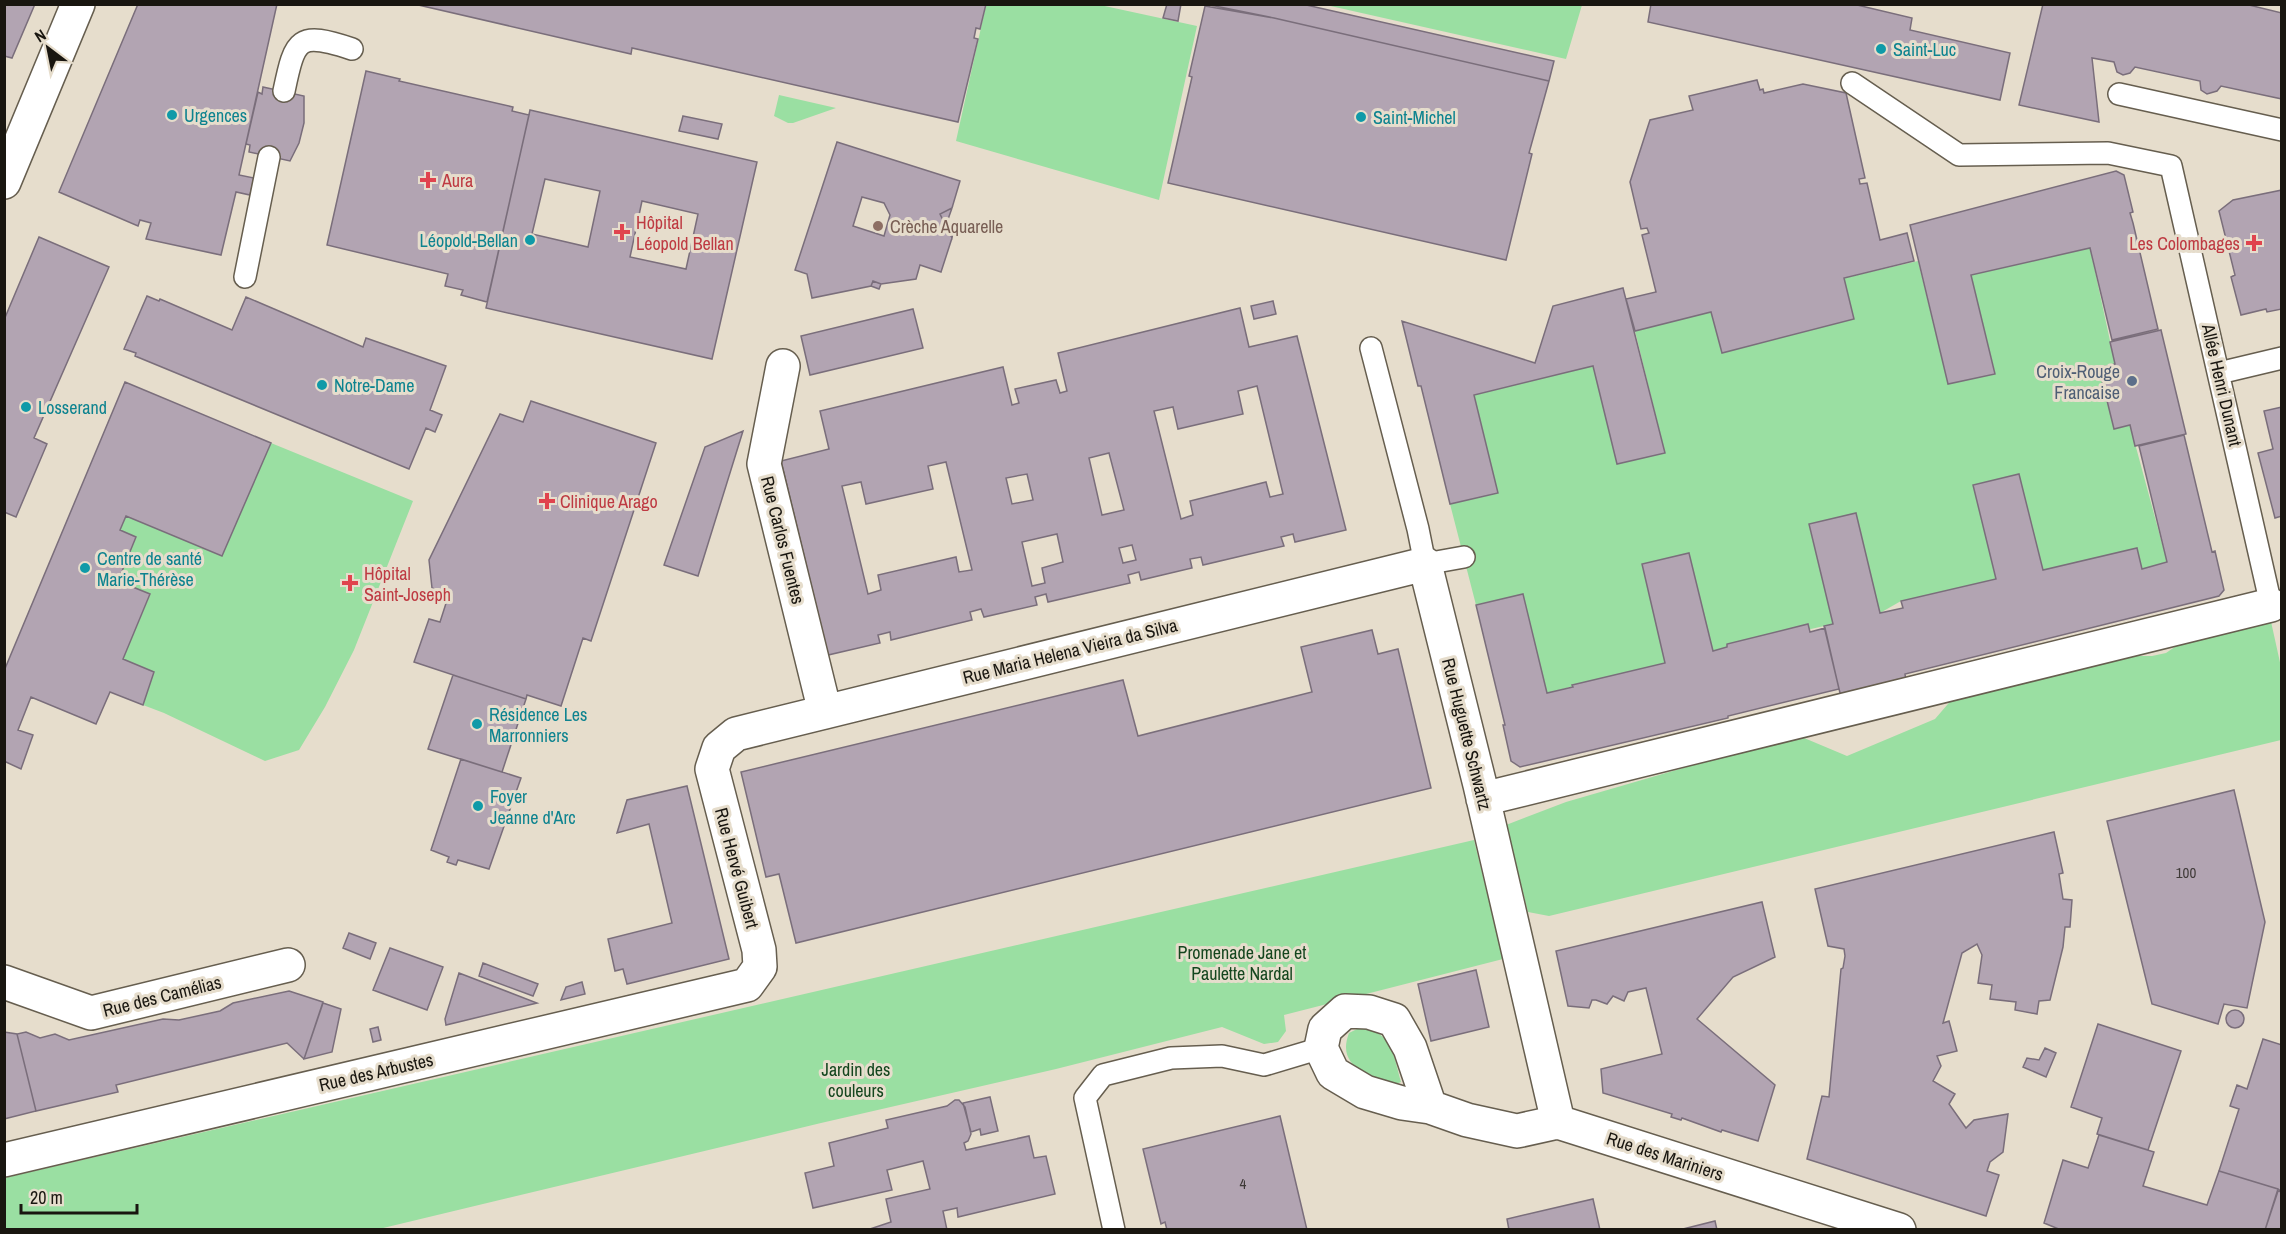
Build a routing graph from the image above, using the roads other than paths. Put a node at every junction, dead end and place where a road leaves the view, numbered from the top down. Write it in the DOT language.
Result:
graph roads {
  1 [pos="78,4"];
  2 [pos="352,49"];
  3 [pos="1852,83"];
  4 [pos="284,91"];
  5 [pos="2119,94"];
  6 [pos="2282,130"];
  7 [pos="269,157"];
  8 [pos="4,182"];
  9 [pos="245,277"];
  10 [pos="1371,348"];
  11 [pos="2282,358"];
  12 [pos="783,366"];
  13 [pos="2219,373"];
  14 [pos="1464,557"];
  15 [pos="1425,564"];
  16 [pos="2276,603"];
  17 [pos="825,712"];
  18 [pos="719,748"];
  19 [pos="1482,798"];
  20 [pos="288,965"];
  21 [pos="4,982"];
  22 [pos="747,986"];
  23 [pos="1321,1048"];
  24 [pos="1430,1107"];
  25 [pos="1558,1122"];
  26 [pos="4,1160"];
  27 [pos="1114,1230"];
  28 [pos="1899,1230"];
  1 -- 8 [label="street"];
  2 -- 4 [label="lane"];
  3 -- 13 [label="lane, Allée Henri Dunant"];
  5 -- 6 [label="lane"];
  7 -- 9 [label="lane"];
  10 -- 15 [label="lane, Rue Huguette Schwartz"];
  11 -- 13 [label="lane"];
  12 -- 17 [label="street, Rue Carlos Fuentes"];
  13 -- 16 [label="lane, Allée Henri Dunant"];
  14 -- 15 [label="lane"];
  15 -- 17 [label="street, Rue Maria Helena Vieira da Silva"];
  15 -- 19 [label="street, Rue Huguette Schwartz"];
  16 -- 19 [label="street"];
  17 -- 18 [label="street, Rue Maria Helena Vieira da Silva"];
  18 -- 22 [label="street, Rue Hervé Guibert"];
  19 -- 25 [label="street, Rue Huguette Schwartz"];
  20 -- 21 [label="street, Rue des Camélias"];
  22 -- 26 [label="street, Rue des Arbustes"];
  23 -- 24 [label="street, Rue des Mariniers"];
  23 -- 24 [label="street"];
  23 -- 27 [label="lane"];
  24 -- 25 [label="street, Rue des Mariniers"];
  25 -- 28 [label="street, Rue des Mariniers"];
}
